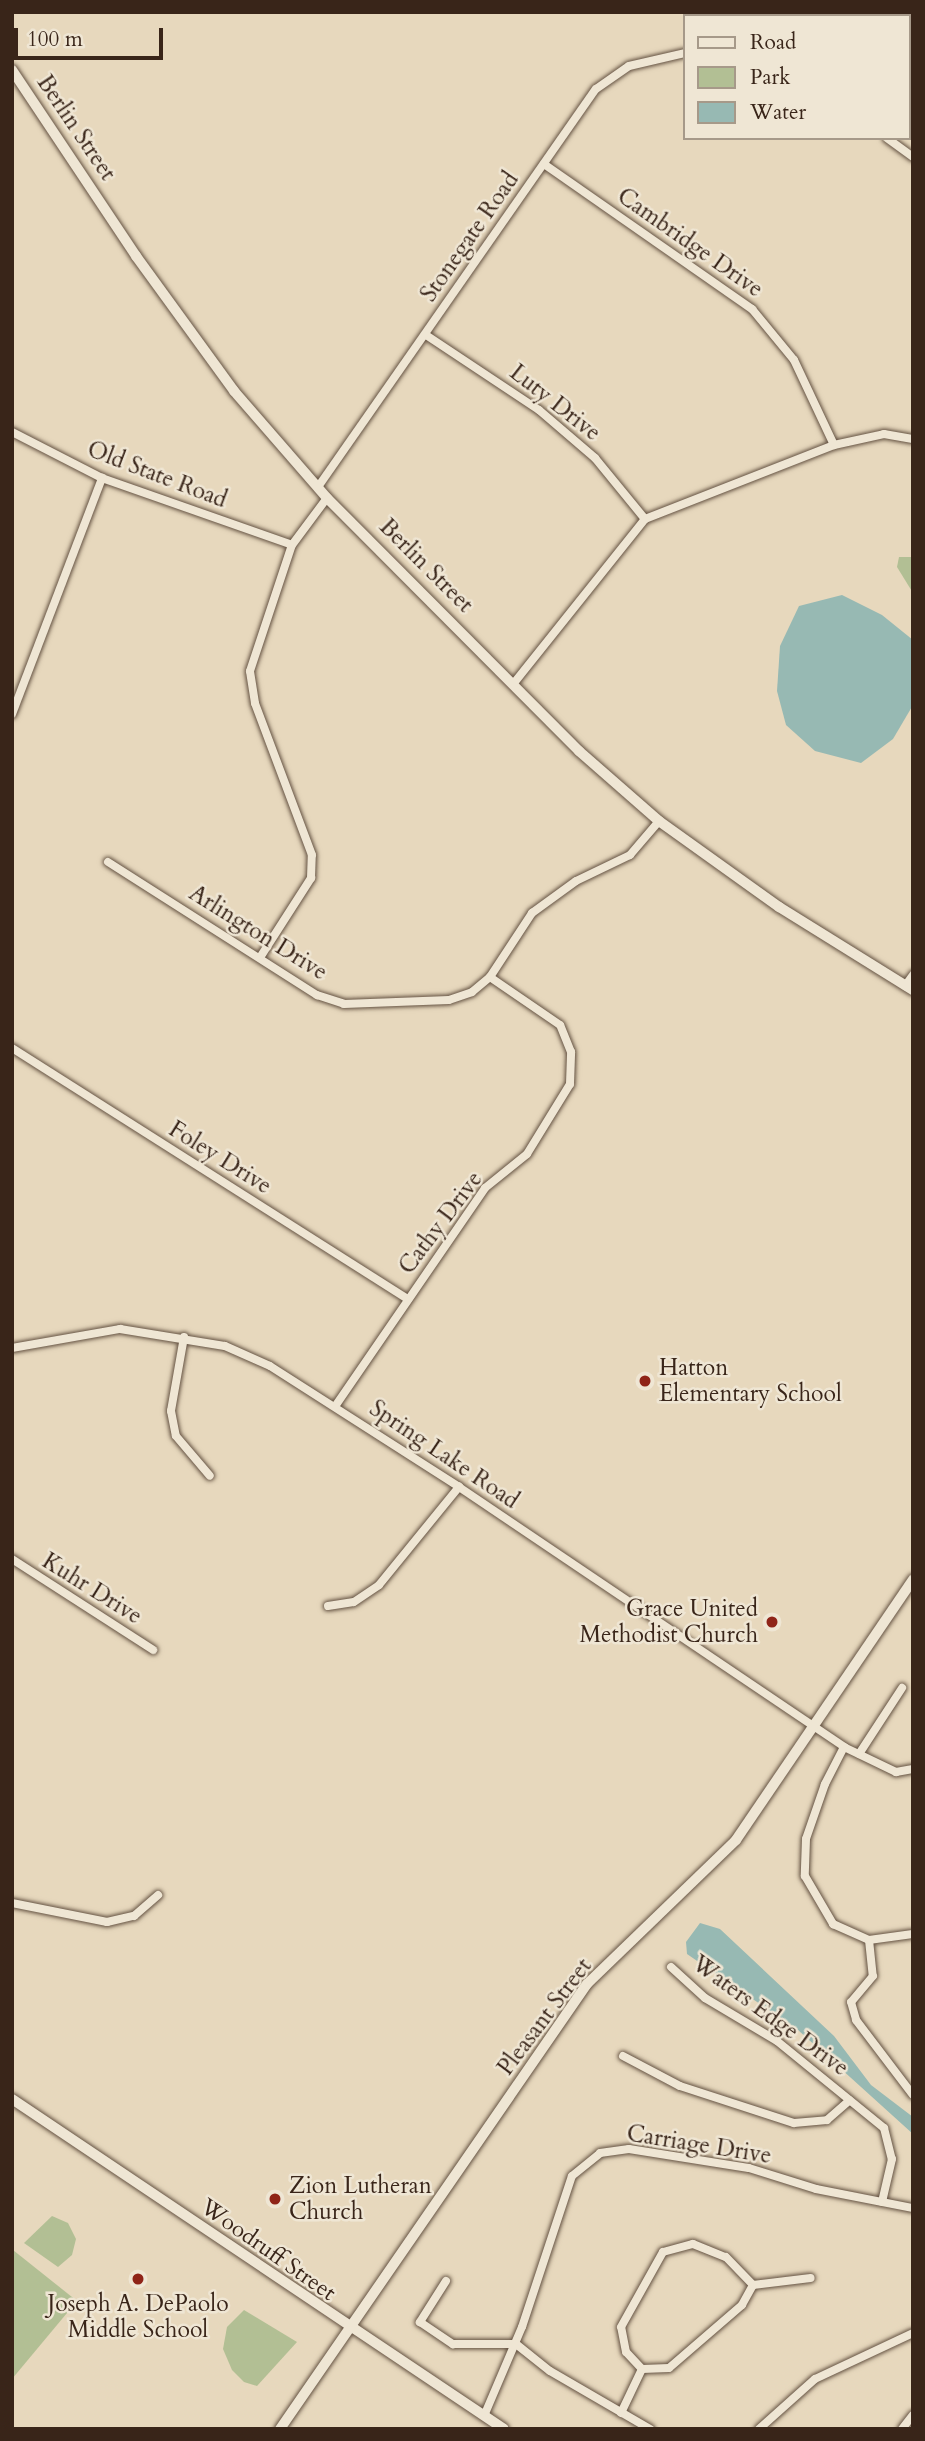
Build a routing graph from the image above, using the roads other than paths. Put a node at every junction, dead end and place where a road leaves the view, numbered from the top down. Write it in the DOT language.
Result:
graph roads {
  1 [pos="684,53"];
  2 [pos="12,70"];
  3 [pos="890,140"];
  4 [pos="913,158"];
  5 [pos="544,164"];
  6 [pos="425,335"];
  7 [pos="12,432"];
  8 [pos="913,439"];
  9 [pos="834,445"];
  10 [pos="102,478"];
  11 [pos="318,487"];
  12 [pos="327,498"];
  13 [pos="645,519"];
  14 [pos="292,545"];
  15 [pos="514,683"];
  16 [pos="12,714"];
  17 [pos="659,821"];
  18 [pos="108,862"];
  19 [pos="261,956"];
  20 [pos="913,975"];
  21 [pos="490,977"];
  22 [pos="909,988"];
  23 [pos="12,1048"];
  24 [pos="408,1299"];
  25 [pos="184,1337"];
  26 [pos="12,1348"];
  27 [pos="336,1405"];
  28 [pos="210,1476"];
  29 [pos="459,1487"];
  30 [pos="12,1559"];
  31 [pos="913,1580"];
  32 [pos="328,1606"];
  33 [pos="153,1650"];
  34 [pos="902,1688"];
  35 [pos="814,1728"];
  36 [pos="844,1747"];
  37 [pos="859,1754"];
  38 [pos="913,1769"];
  39 [pos="158,1895"];
  40 [pos="12,1903"];
  41 [pos="913,1934"];
  42 [pos="869,1940"];
  43 [pos="671,1968"];
  44 [pos="623,2056"];
  45 [pos="913,2095"];
  46 [pos="12,2099"];
  47 [pos="850,2100"];
  48 [pos="882,2202"];
  49 [pos="913,2208"];
  50 [pos="811,2278"];
  51 [pos="446,2281"];
  52 [pos="753,2285"];
  53 [pos="350,2330"];
  54 [pos="912,2335"];
  55 [pos="516,2344"];
  56 [pos="642,2369"];
  57 [pos="621,2413"];
  58 [pos="913,2414"];
  59 [pos="484,2416"];
  60 [pos="280,2429"];
  61 [pos="504,2429"];
  62 [pos="650,2429"];
  63 [pos="760,2429"];
  64 [pos="902,2429"];
  1 -- 5 [label="street, Stonegate Road"];
  2 -- 11 [label="main road, Berlin Street"];
  3 -- 4 [label="street"];
  5 -- 6 [label="street, Stonegate Road"];
  5 -- 9 [label="street, Cambridge Drive"];
  6 -- 11 [label="street, Stonegate Road"];
  6 -- 13 [label="street, Luty Drive"];
  7 -- 10 [label="street, Old State Road"];
  8 -- 9 [label="street"];
  9 -- 13 [label="street"];
  10 -- 14 [label="street, Old State Road"];
  10 -- 16 [label="street"];
  11 -- 12 [label="main road, Berlin Street"];
  12 -- 14 [label="street"];
  12 -- 15 [label="main road, Berlin Street"];
  13 -- 15 [label="street"];
  14 -- 19 [label="street"];
  15 -- 17 [label="main road, Berlin Street"];
  17 -- 21 [label="street, Arlington Drive"];
  17 -- 22 [label="main road, Berlin Street"];
  18 -- 19 [label="street, Arlington Drive"];
  19 -- 21 [label="street, Arlington Drive"];
  20 -- 22 [label="street"];
  21 -- 24 [label="street, Cathy Drive"];
  23 -- 24 [label="street, Foley Drive"];
  24 -- 27 [label="street, Cathy Drive"];
  25 -- 26 [label="street, Spring Lake Road"];
  25 -- 27 [label="street, Spring Lake Road"];
  25 -- 28 [label="street"];
  27 -- 29 [label="street, Spring Lake Road"];
  29 -- 32 [label="street"];
  29 -- 35 [label="street, Spring Lake Road"];
  30 -- 33 [label="street, Kuhr Drive"];
  31 -- 35 [label="street, Pleasant Street"];
  34 -- 37 [label="street"];
  35 -- 36 [label="street, Spring Lake Road"];
  35 -- 53 [label="street, Pleasant Street"];
  36 -- 37 [label="street, Spring Lake Road"];
  36 -- 42 [label="street"];
  37 -- 38 [label="street, Spring Lake Road"];
  39 -- 40 [label="street"];
  41 -- 42 [label="street"];
  42 -- 45 [label="street"];
  43 -- 47 [label="street, Waters Edge Drive"];
  44 -- 47 [label="street"];
  46 -- 53 [label="street, Woodruff Street"];
  47 -- 48 [label="street, Waters Edge Drive"];
  48 -- 49 [label="street, Carriage Drive"];
  48 -- 55 [label="street, Carriage Drive"];
  50 -- 52 [label="street"];
  51 -- 55 [label="street"];
  52 -- 56 [label="street"];
  52 -- 56 [label="street"];
  53 -- 59 [label="street, Woodruff Street"];
  53 -- 60 [label="street, Pleasant Street"];
  54 -- 63 [label="street"];
  55 -- 57 [label="street"];
  55 -- 59 [label="street, Carriage Drive"];
  56 -- 57 [label="street"];
  57 -- 62 [label="street"];
  58 -- 64 [label="street"];
  59 -- 61 [label="street, Woodruff Street"];
}
